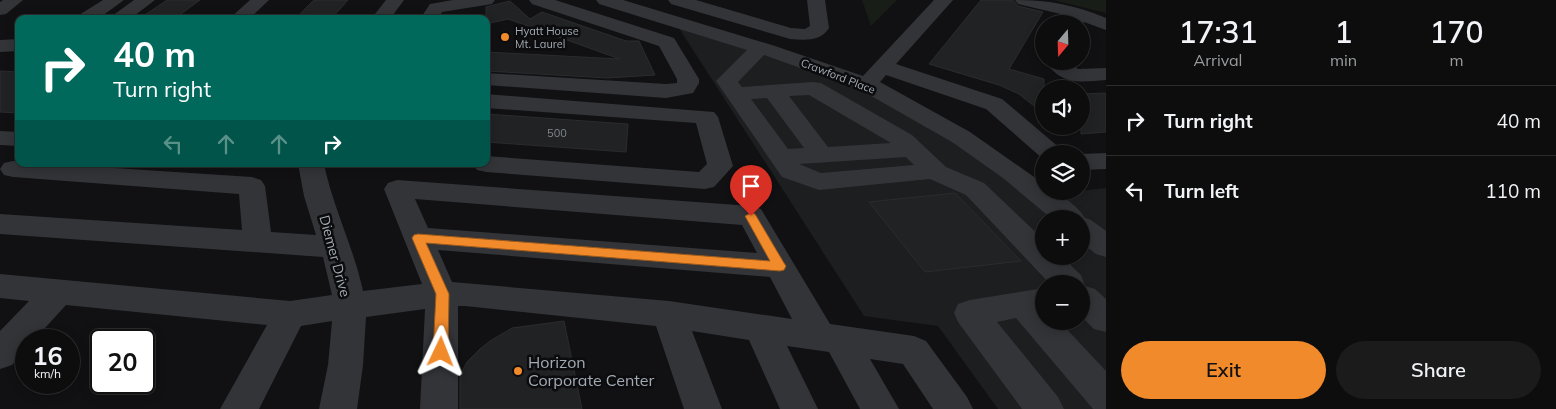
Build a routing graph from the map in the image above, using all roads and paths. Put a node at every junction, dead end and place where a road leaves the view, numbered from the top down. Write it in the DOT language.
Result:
graph roads {
  1 [pos="14,0"];
  2 [pos="115,0"];
  3 [pos="146,0"];
  4 [pos="260,0"];
  5 [pos="396,0"];
  6 [pos="486,0"];
  7 [pos="538,0"];
  8 [pos="605,0"];
  9 [pos="677,0"];
  10 [pos="744,0"];
  11 [pos="816,0"];
  12 [pos="944,0"];
  13 [pos="1024,0"];
  14 [pos="0,10"];
  15 [pos="91,15"];
  16 [pos="123,15"];
  17 [pos="243,15"];
  18 [pos="383,15"];
  19 [pos="432,15"];
  20 [pos="1067,15"];
  21 [pos="743,19"];
  22 [pos="1090,21"];
  23 [pos="1106,24"];
  24 [pos="0,46"];
  25 [pos="15,46"];
  26 [pos="760,48"];
  27 [pos="883,67"];
  28 [pos="1066,70"];
  29 [pos="1106,74"];
  30 [pos="490,79"];
  31 [pos="867,84"];
  32 [pos="773,91"];
  33 [pos="737,94"];
  34 [pos="490,101"];
  35 [pos="1042,145"];
  36 [pos="912,149"];
  37 [pos="821,154"];
  38 [pos="781,157"];
  39 [pos="1106,161"];
  40 [pos="1090,162"];
  41 [pos="490,164"];
  42 [pos="118,167"];
  43 [pos="312,167"];
  44 [pos="1035,168"];
  45 [pos="1012,172"];
  46 [pos="937,173"];
  47 [pos="0,224"];
  48 [pos="1091,231"];
  49 [pos="418,238"];
  50 [pos="257,242"];
  51 [pos="334,247"];
  52 [pos="780,266"];
  53 [pos="1060,275"];
  54 [pos="0,286"];
  55 [pos="58,292"];
  56 [pos="442,294"];
  57 [pos="1033,302"];
  58 [pos="348,306"];
  59 [pos="290,314"];
  60 [pos="669,314"];
  61 [pos="761,328"];
  62 [pos="830,339"];
  63 [pos="0,354"];
  64 [pos="1106,397"];
  65 [pos="239,409"];
  66 [pos="338,409"];
  67 [pos="439,409"];
  68 [pos="703,409"];
  69 [pos="799,409"];
  70 [pos="880,409"];
  71 [pos="954,409"];
  72 [pos="1045,409"];
  1 -- 14 [label="street"];
  2 -- 15 [label="street"];
  3 -- 16 [label="street"];
  4 -- 17 [label="street"];
  5 -- 18 [label="street"];
  6 -- 19 [label="street"];
  7 -- 30 [label="street"];
  8 -- 26 [label="street, Crawford Place"];
  9 -- 21 [label="street"];
  10 -- 21 [label="street"];
  11 -- 21 [label="street"];
  12 -- 27 [label="street"];
  13 -- 20 [label="street"];
  22 -- 23 [label="street"];
  24 -- 25 [label="street"];
  26 -- 31 [label="street, Crawford Place"];
  26 -- 33 [label="street"];
  27 -- 31 [label="street"];
  27 -- 35 [label="street"];
  28 -- 29 [label="street"];
  31 -- 45 [label="street, Crawford Place"];
  32 -- 33 [label="street"];
  32 -- 36 [label="street"];
  32 -- 37 [label="street"];
  33 -- 38 [label="street"];
  34 -- 41 [label="street"];
  36 -- 37 [label="street"];
  36 -- 46 [label="street"];
  37 -- 38 [label="street"];
  38 -- 46 [label="street"];
  39 -- 40 [label="street"];
  42 -- 50 [label="street"];
  43 -- 51 [label="street, Diemer Drive"];
  44 -- 45 [label="street"];
  45 -- 48 [label="street, Crawford Place"];
  46 -- 53 [label="street"];
  47 -- 50 [label="street"];
  49 -- 52 [label="street"];
  49 -- 52 [label="street"];
  49 -- 56 [label="street"];
  50 -- 51 [label="street"];
  51 -- 58 [label="street, Diemer Drive"];
  52 -- 62 [label="street"];
  54 -- 55 [label="street"];
  55 -- 59 [label="street"];
  55 -- 63 [label="street"];
  56 -- 58 [label="street"];
  56 -- 60 [label="street"];
  56 -- 67 [label="street"];
  57 -- 64 [label="street"];
  57 -- 72 [label="street"];
  58 -- 59 [label="street"];
  58 -- 66 [label="street, Diemer Drive"];
  59 -- 65 [label="street"];
  60 -- 61 [label="street"];
  60 -- 68 [label="street"];
  61 -- 62 [label="street"];
  61 -- 69 [label="street"];
  62 -- 70 [label="street"];
  62 -- 71 [label="street"];
}
